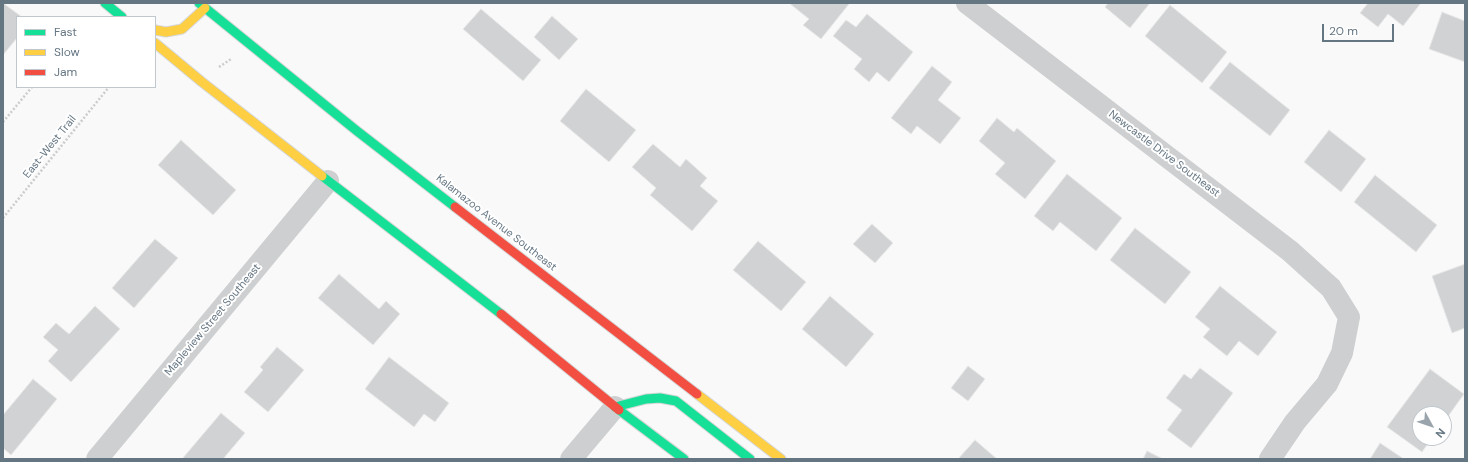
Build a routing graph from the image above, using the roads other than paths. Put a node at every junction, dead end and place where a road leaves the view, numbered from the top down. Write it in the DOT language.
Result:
graph roads {
  1 [pos="105,3"];
  2 [pos="966,3"];
  3 [pos="202,5"];
  4 [pos="121,16"];
  5 [pos="156,30"];
  6 [pos="156,44"];
  7 [pos="328,181"];
  8 [pos="615,407"];
  9 [pos="97,459"];
  10 [pos="571,459"];
  11 [pos="684,459"];
  12 [pos="750,459"];
  13 [pos="781,459"];
  14 [pos="1270,459"];
  1 -- 4 [label="main road"];
  2 -- 14 [label="street, Newcastle Drive Southeast"];
  3 -- 5 [label="main road"];
  3 -- 13 [label="main road, Kalamazoo Avenue Southeast"];
  6 -- 7 [label="main road"];
  7 -- 8 [label="main road"];
  7 -- 9 [label="street, Mapleview Street Southeast"];
  8 -- 10 [label="street"];
  8 -- 11 [label="main road"];
  8 -- 12 [label="main road"];
}
